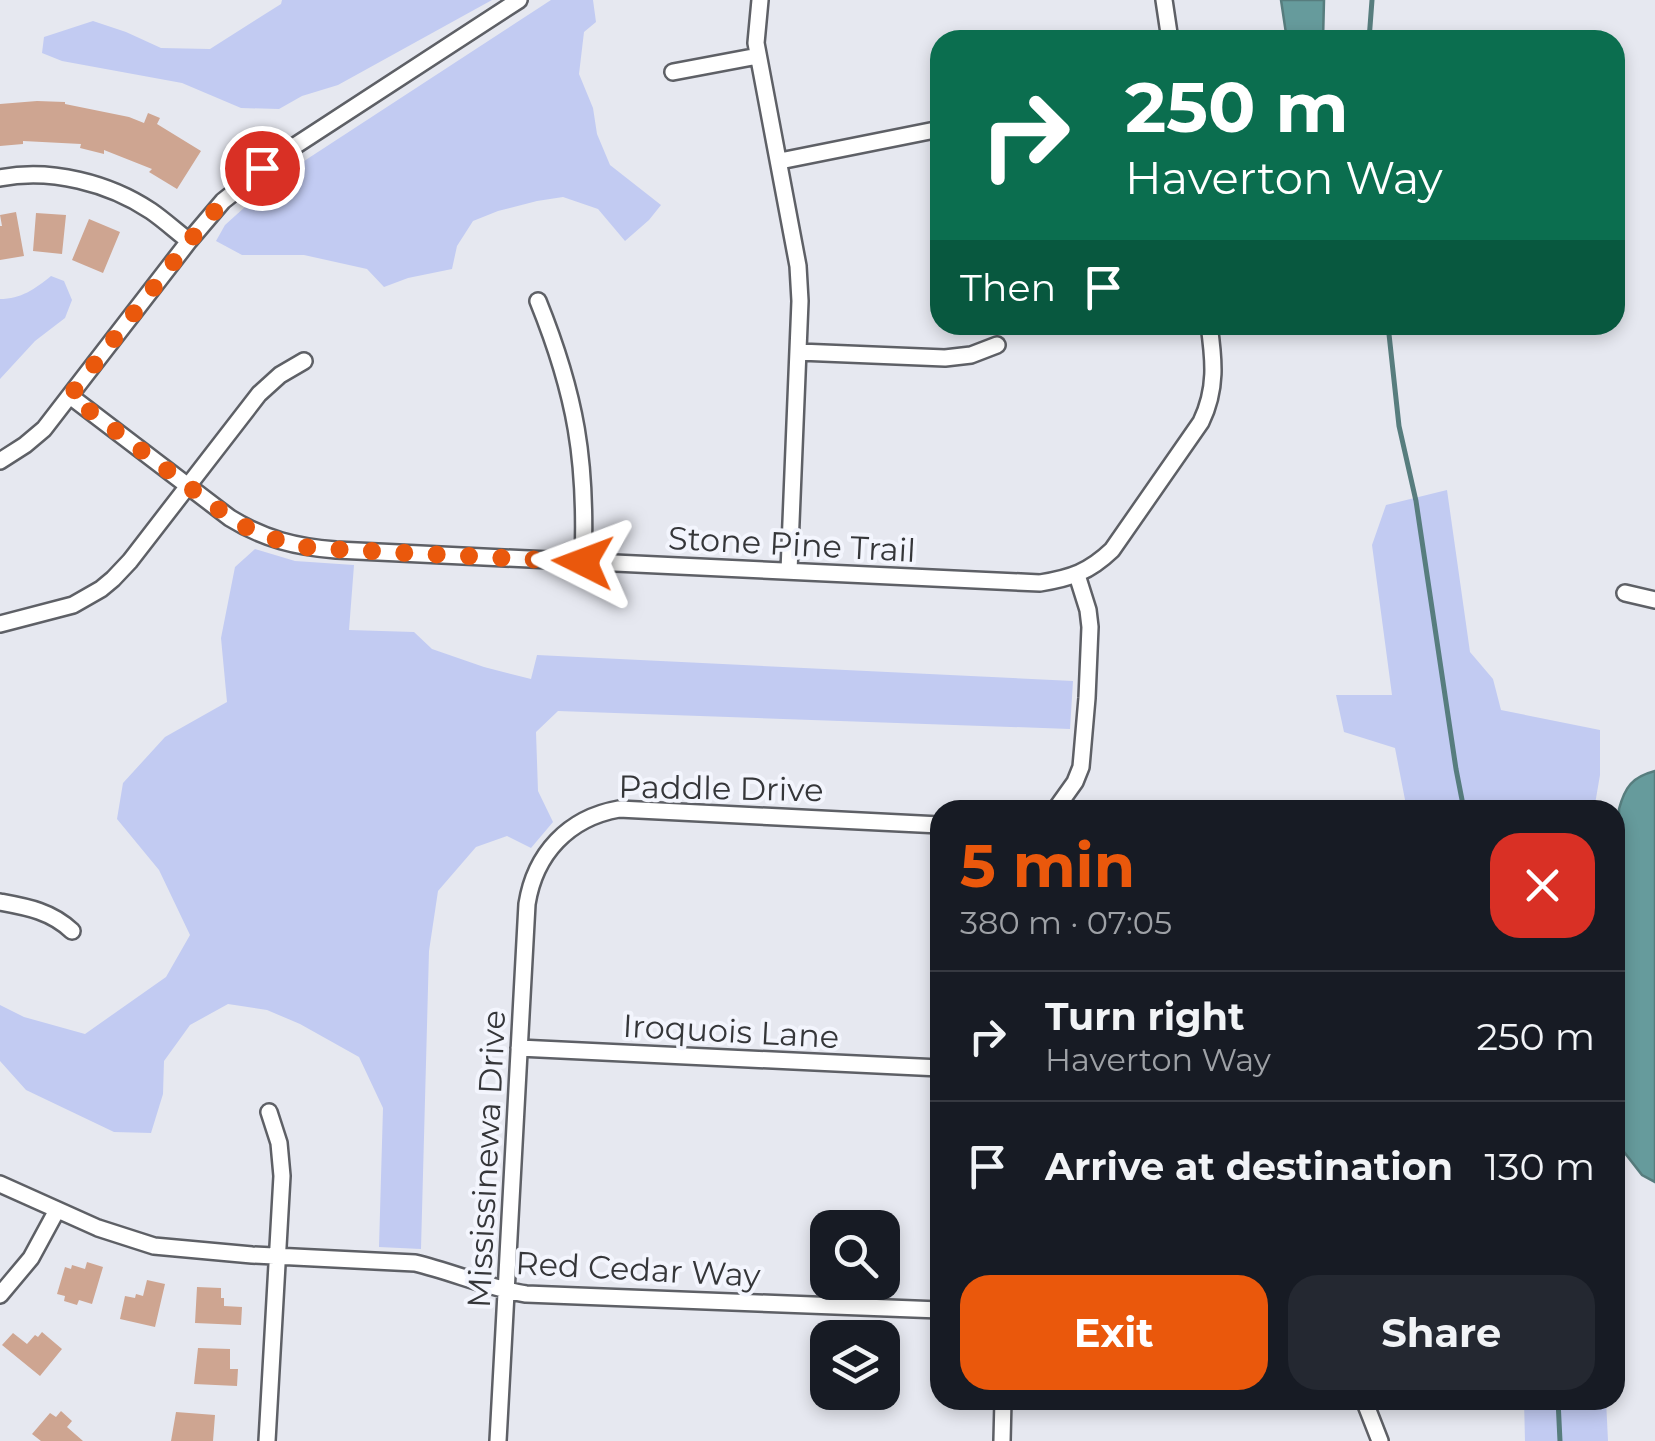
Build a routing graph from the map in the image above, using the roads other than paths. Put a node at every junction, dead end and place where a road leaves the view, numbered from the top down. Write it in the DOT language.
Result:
graph roads {
  1 [pos="519,0"];
  2 [pos="760,0"];
  3 [pos="1164,0"];
  4 [pos="1168,30"];
  5 [pos="758,56"];
  6 [pos="673,72"];
  7 [pos="930,131"];
  8 [pos="780,160"];
  9 [pos="0,178"];
  10 [pos="189,241"];
  11 [pos="538,301"];
  12 [pos="1210,335"];
  13 [pos="998,344"];
  14 [pos="799,352"];
  15 [pos="304,361"];
  16 [pos="70,396"];
  17 [pos="0,460"];
  18 [pos="187,485"];
  19 [pos="583,562"];
  20 [pos="788,571"];
  21 [pos="1077,575"];
  22 [pos="1626,593"];
  23 [pos="1655,600"];
  24 [pos="0,624"];
  25 [pos="1062,800"];
  26 [pos="930,825"];
  27 [pos="532,880"];
  28 [pos="0,902"];
  29 [pos="72,930"];
  30 [pos="519,1048"];
  31 [pos="930,1068"];
  32 [pos="269,1112"];
  33 [pos="0,1184"];
  34 [pos="57,1210"];
  35 [pos="278,1256"];
  36 [pos="506,1291"];
  37 [pos="0,1295"];
  38 [pos="930,1310"];
  39 [pos="1003,1410"];
  40 [pos="1368,1410"];
  41 [pos="267,1441"];
  42 [pos="498,1441"];
  43 [pos="1002,1441"];
  44 [pos="1380,1441"];
  1 -- 10 [label="street"];
  2 -- 5 [label="street"];
  3 -- 4 [label="street"];
  5 -- 6 [label="street"];
  5 -- 8 [label="street"];
  7 -- 8 [label="street"];
  8 -- 14 [label="street"];
  9 -- 10 [label="street"];
  10 -- 16 [label="street"];
  11 -- 19 [label="street"];
  12 -- 21 [label="street"];
  13 -- 14 [label="street"];
  14 -- 20 [label="street"];
  15 -- 18 [label="street"];
  16 -- 17 [label="street"];
  16 -- 18 [label="street, Stone Pine Trail"];
  18 -- 19 [label="street, Stone Pine Trail"];
  18 -- 24 [label="street"];
  19 -- 20 [label="street, Stone Pine Trail"];
  20 -- 21 [label="street, Stone Pine Trail"];
  21 -- 25 [label="street"];
  22 -- 23 [label="street"];
  26 -- 27 [label="street, Paddle Drive"];
  27 -- 30 [label="street, Mississinewa Drive"];
  28 -- 29 [label="street"];
  30 -- 31 [label="street, Iroquois Lane"];
  30 -- 36 [label="street, Mississinewa Drive"];
  32 -- 35 [label="street"];
  33 -- 34 [label="street, Red Cedar Way"];
  34 -- 35 [label="street, Red Cedar Way"];
  34 -- 37 [label="street"];
  35 -- 36 [label="street, Red Cedar Way"];
  35 -- 41 [label="street"];
  36 -- 38 [label="street, Red Cedar Way"];
  36 -- 42 [label="street, Mississinewa Drive"];
  39 -- 43 [label="street"];
  40 -- 44 [label="street"];
}
